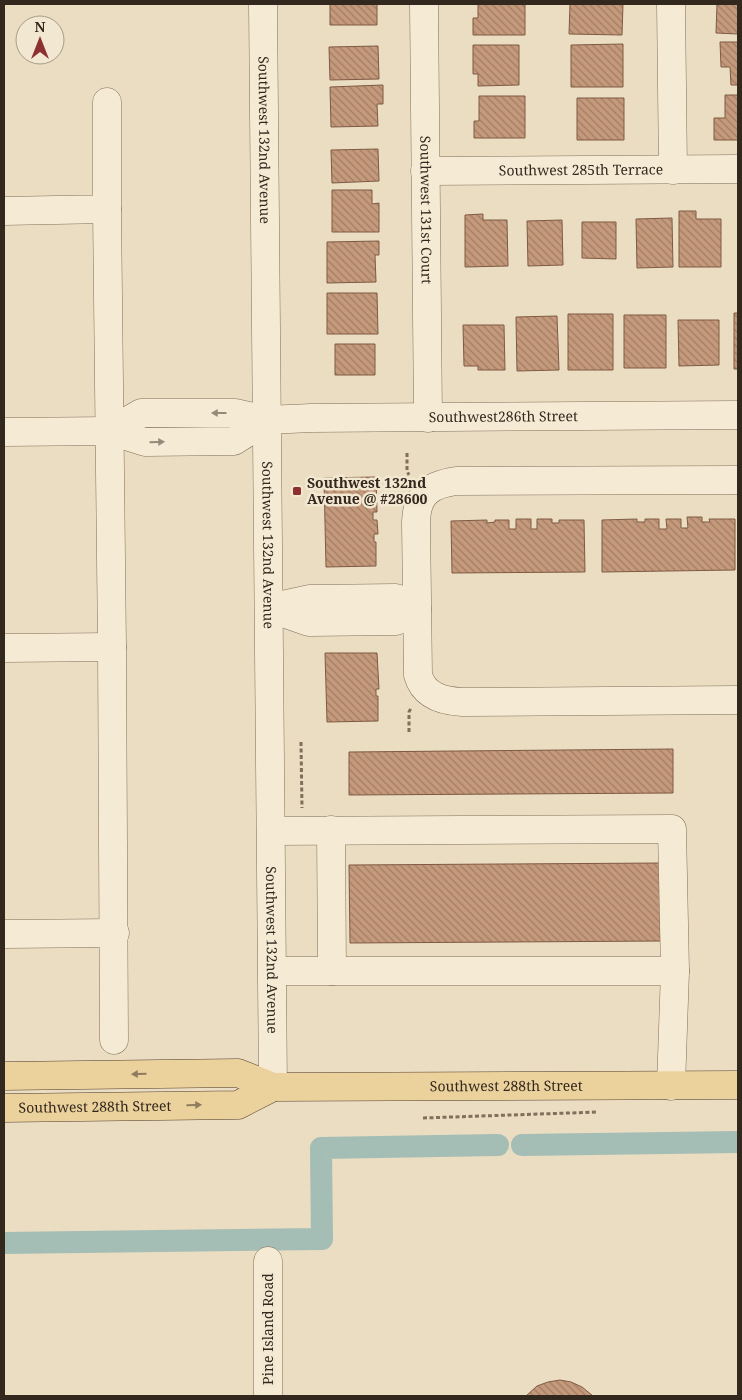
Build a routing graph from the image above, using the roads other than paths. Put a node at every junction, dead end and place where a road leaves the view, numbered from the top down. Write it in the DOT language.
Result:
graph roads {
  1 [pos="263,4"];
  2 [pos="424,4"];
  3 [pos="671,4"];
  4 [pos="107,102"];
  5 [pos="738,169"];
  6 [pos="673,170"];
  7 [pos="425,171"];
  8 [pos="107,209"];
  9 [pos="4,211"];
  10 [pos="738,415"];
  11 [pos="428,418"];
  12 [pos="267,420"];
  13 [pos="110,431"];
  14 [pos="4,432"];
  15 [pos="738,480"];
  16 [pos="269,608"];
  17 [pos="417,609"];
  18 [pos="112,647"];
  19 [pos="4,648"];
  20 [pos="738,700"];
  21 [pos="331,830"];
  22 [pos="271,831"];
  23 [pos="115,933"];
  24 [pos="4,934"];
  25 [pos="273,971"];
  26 [pos="332,971"];
  27 [pos="675,971"];
  28 [pos="114,1040"];
  29 [pos="4,1076"];
  30 [pos="738,1085"];
  31 [pos="671,1086"];
  32 [pos="273,1087"];
  33 [pos="4,1108"];
  34 [pos="268,1261"];
  35 [pos="268,1396"];
  1 -- 12 [label="street, Southwest 132nd Avenue"];
  2 -- 7 [label="street, Southwest 131st Court"];
  3 -- 6 [label="street"];
  4 -- 8 [label="street"];
  5 -- 6 [label="street, Southwest 285th Terrace"];
  6 -- 7 [label="street, Southwest 285th Terrace"];
  7 -- 11 [label="street, Southwest 131st Court"];
  8 -- 9 [label="street"];
  8 -- 13 [label="street"];
  10 -- 11 [label="street, Southwest286th Street"];
  11 -- 12 [label="street, Southwest286th Street"];
  12 -- 13 [label="street"];
  12 -- 16 [label="street, Southwest 132nd Avenue"];
  13 -- 14 [label="street"];
  13 -- 18 [label="street"];
  15 -- 17 [label="street"];
  16 -- 17 [label="street"];
  16 -- 22 [label="street, Southwest 132nd Avenue"];
  17 -- 20 [label="street"];
  18 -- 19 [label="street"];
  18 -- 23 [label="street"];
  21 -- 22 [label="street"];
  21 -- 26 [label="street"];
  21 -- 27 [label="street"];
  22 -- 25 [label="street, Southwest 132nd Avenue"];
  23 -- 24 [label="street"];
  23 -- 28 [label="street"];
  25 -- 26 [label="street"];
  25 -- 32 [label="street, Southwest 132nd Avenue"];
  26 -- 27 [label="street"];
  27 -- 31 [label="street"];
  32 -- 29 [label="main road, Southwest 288th Street, one-way"];
  30 -- 31 [label="main road, Southwest 288th Street"];
  31 -- 32 [label="main road, Southwest 288th Street"];
  33 -- 32 [label="main road, Southwest 288th Street, one-way"];
  34 -- 35 [label="street, Pine Island Road"];
}
